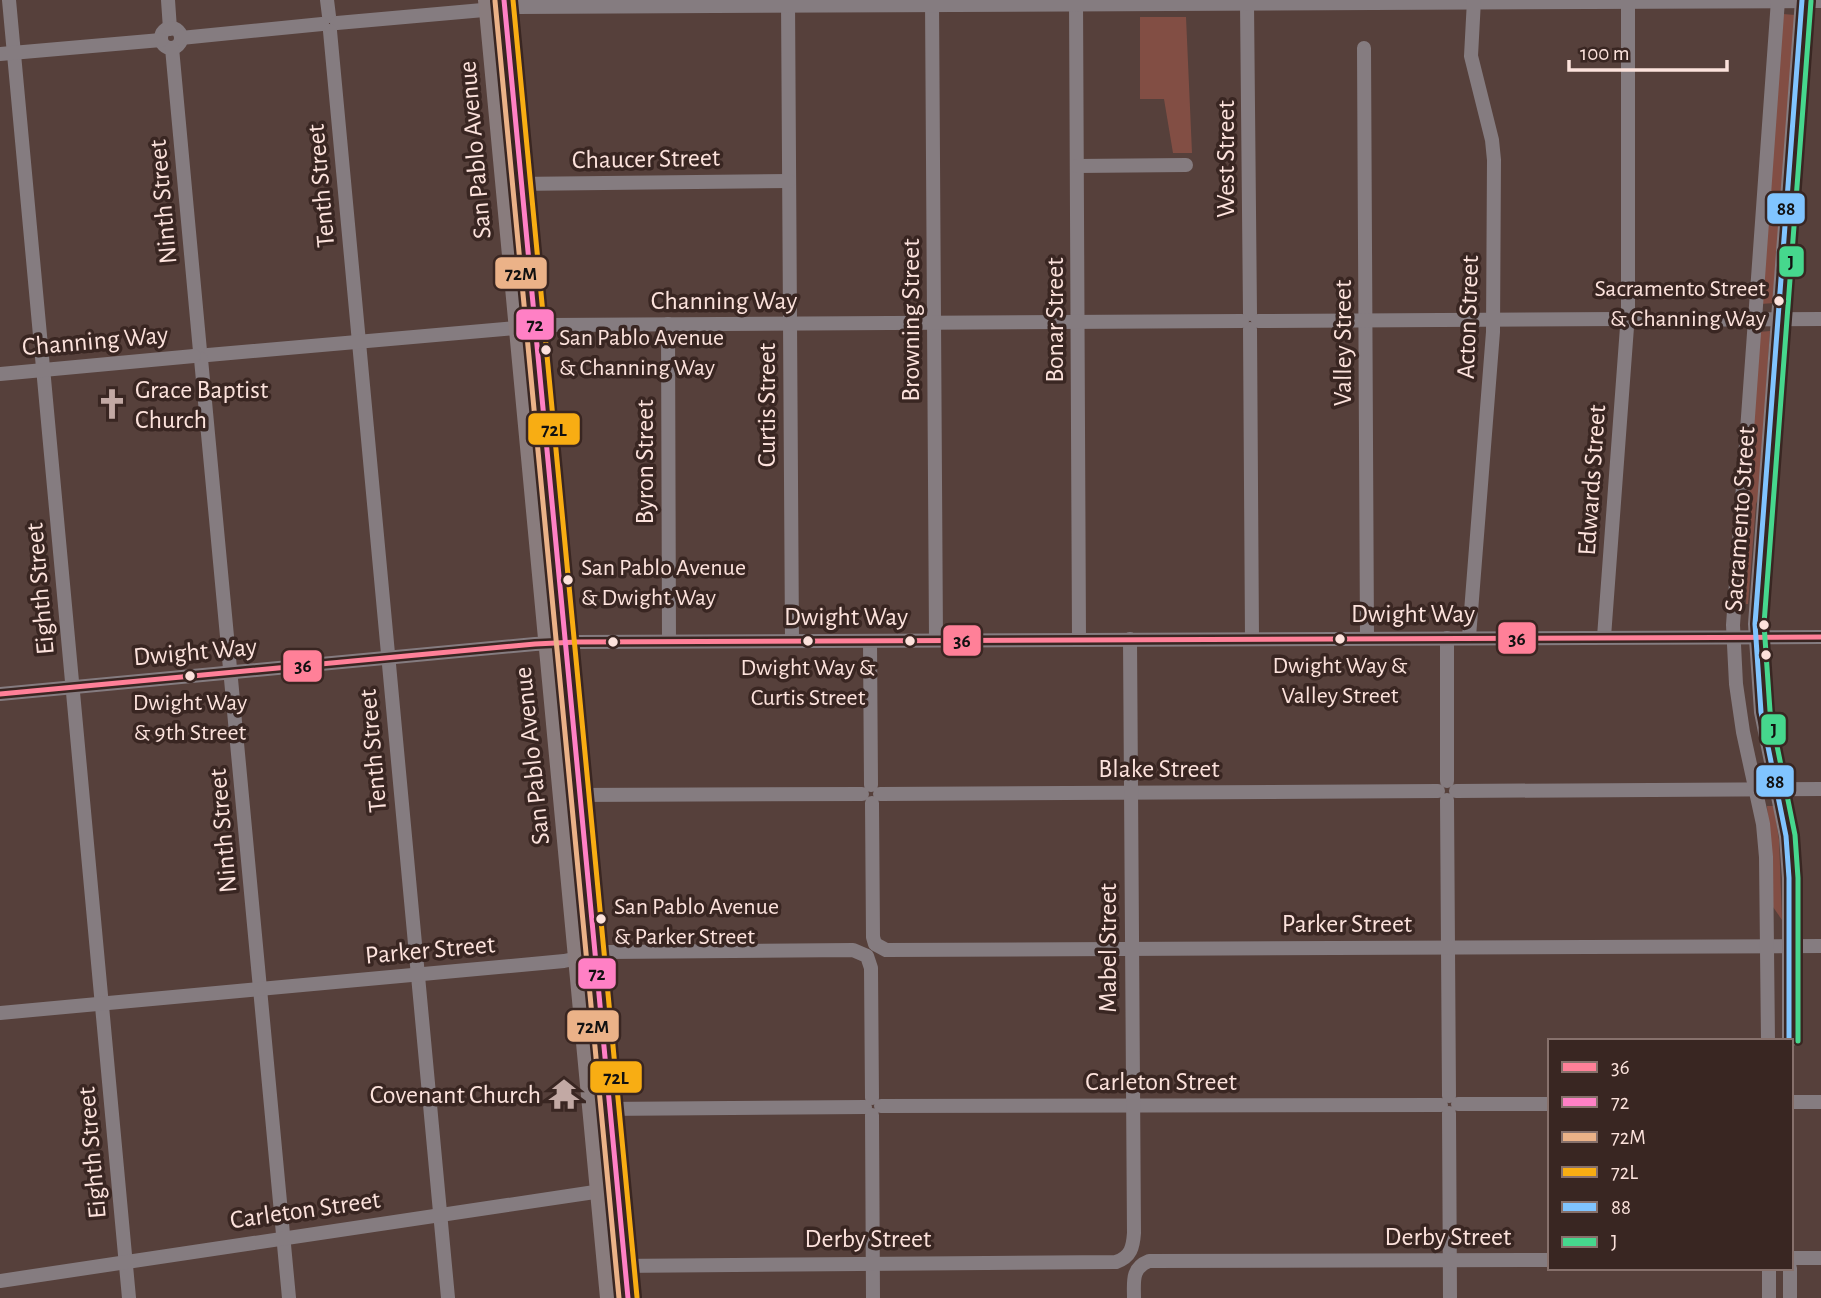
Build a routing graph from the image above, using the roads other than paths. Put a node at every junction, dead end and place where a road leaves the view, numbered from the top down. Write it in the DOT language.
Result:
graph roads {
  1 [pos="9,0"];
  2 [pos="168,0"];
  3 [pos="327,0"];
  4 [pos="1778,0"];
  5 [pos="1802,0"];
  6 [pos="1474,1"];
  7 [pos="1628,1"];
  8 [pos="1821,1"];
  9 [pos="932,2"];
  10 [pos="1076,2"];
  11 [pos="643,3"];
  12 [pos="788,3"];
  13 [pos="1247,3"];
  14 [pos="496,4"];
  15 [pos="330,24"];
  16 [pos="171,38"];
  17 [pos="1364,48"];
  18 [pos="7,54"];
  19 [pos="1186,165"];
  20 [pos="1077,166"];
  21 [pos="789,181"];
  22 [pos="513,184"];
  23 [pos="1627,319"];
  24 [pos="1754,319"];
  25 [pos="1779,319"];
  26 [pos="1821,319"];
  27 [pos="1250,321"];
  28 [pos="1367,321"];
  29 [pos="1493,321"];
  30 [pos="1079,322"];
  31 [pos="668,324"];
  32 [pos="790,324"];
  33 [pos="935,324"];
  34 [pos="526,326"];
  35 [pos="359,341"];
  36 [pos="201,355"];
  37 [pos="43,370"];
  38 [pos="0,374"];
  39 [pos="1604,637"];
  40 [pos="1733,637"];
  41 [pos="1755,637"];
  42 [pos="1821,637"];
  43 [pos="1367,638"];
  44 [pos="1447,638"];
  45 [pos="1469,638"];
  46 [pos="1079,639"];
  47 [pos="1130,639"];
  48 [pos="1252,639"];
  49 [pos="870,640"];
  50 [pos="936,640"];
  51 [pos="792,641"];
  52 [pos="669,642"];
  53 [pos="556,643"];
  54 [pos="388,658"];
  55 [pos="231,673"];
  56 [pos="73,687"];
  57 [pos="0,694"];
  58 [pos="1778,789"];
  59 [pos="1821,789"];
  60 [pos="1755,790"];
  61 [pos="1447,791"];
  62 [pos="1131,793"];
  63 [pos="871,794"];
  64 [pos="571,795"];
  65 [pos="1768,946"];
  66 [pos="1788,946"];
  67 [pos="1821,946"];
  68 [pos="1448,947"];
  69 [pos="870,949"];
  70 [pos="1131,949"];
  71 [pos="586,956"];
  72 [pos="417,975"];
  73 [pos="260,989"];
  74 [pos="102,1004"];
  75 [pos="0,1013"];
  76 [pos="1768,1039"];
  77 [pos="1789,1039"];
  78 [pos="1793,1102"];
  79 [pos="1821,1102"];
  80 [pos="1449,1104"];
  81 [pos="1548,1104"];
  82 [pos="1132,1105"];
  83 [pos="873,1106"];
  84 [pos="600,1109"];
  85 [pos="608,1190"];
  86 [pos="440,1214"];
  87 [pos="282,1237"];
  88 [pos="1793,1258"];
  89 [pos="1821,1258"];
  90 [pos="1548,1260"];
  91 [pos="126,1261"];
  92 [pos="1133,1261"];
  93 [pos="1450,1261"];
  94 [pos="873,1262"];
  95 [pos="624,1265"];
  96 [pos="606,1266"];
  97 [pos="1769,1270"];
  98 [pos="1790,1270"];
  99 [pos="0,1281"];
  100 [pos="129,1298"];
  101 [pos="289,1298"];
  102 [pos="447,1298"];
  103 [pos="609,1298"];
  104 [pos="628,1298"];
  105 [pos="873,1298"];
  106 [pos="1134,1298"];
  107 [pos="1450,1298"];
  108 [pos="1769,1298"];
  109 [pos="1790,1298"];
  1 -- 18 [label="street, Eighth Street"];
  2 -- 16 [label="street, Ninth Street"];
  3 -- 15 [label="street, Tenth Street"];
  4 -- 5 [label="street"];
  4 -- 7 [label="street"];
  4 -- 24 [label="street, Sacramento Street"];
  5 -- 8 [label="street"];
  5 -- 25 [label="street, Sacramento Street"];
  6 -- 7 [label="street"];
  6 -- 13 [label="street"];
  6 -- 29 [label="street, Acton Street"];
  7 -- 23 [label="street, Edwards Street"];
  9 -- 10 [label="street"];
  9 -- 12 [label="street"];
  9 -- 33 [label="street, Browning Street"];
  10 -- 13 [label="street"];
  10 -- 20 [label="street, Bonar Street"];
  11 -- 12 [label="street"];
  11 -- 14 [label="street"];
  12 -- 21 [label="street, Curtis Street"];
  13 -- 27 [label="street, West Street"];
  14 -- 15 [label="street"];
  14 -- 22 [label="main road, San Pablo Avenue"];
  15 -- 16 [label="street"];
  15 -- 35 [label="street, Tenth Street"];
  16 -- 18 [label="street"];
  16 -- 36 [label="street, Ninth Street"];
  17 -- 28 [label="street, Valley Street"];
  18 -- 37 [label="street, Eighth Street"];
  19 -- 20 [label="street"];
  20 -- 30 [label="street, Bonar Street"];
  21 -- 22 [label="street, Chaucer Street"];
  21 -- 32 [label="street, Curtis Street"];
  22 -- 34 [label="main road, San Pablo Avenue"];
  23 -- 24 [label="street, Channing Way"];
  23 -- 29 [label="street, Channing Way"];
  23 -- 39 [label="street, Edwards Street"];
  24 -- 25 [label="street, Channing Way"];
  24 -- 40 [label="street, Sacramento Street"];
  25 -- 26 [label="street, Channing Way"];
  25 -- 41 [label="street, Sacramento Street"];
  27 -- 28 [label="street, Channing Way"];
  27 -- 30 [label="street, Channing Way"];
  27 -- 48 [label="street, West Street"];
  28 -- 29 [label="street, Channing Way"];
  28 -- 43 [label="street, Valley Street"];
  29 -- 45 [label="street, Acton Street"];
  30 -- 33 [label="street, Channing Way"];
  30 -- 46 [label="street, Bonar Street"];
  31 -- 32 [label="street, Channing Way"];
  31 -- 34 [label="street, Channing Way"];
  31 -- 52 [label="street, Byron Street"];
  32 -- 33 [label="street, Channing Way"];
  32 -- 51 [label="street, Curtis Street"];
  33 -- 50 [label="street, Browning Street"];
  34 -- 35 [label="street, Channing Way"];
  34 -- 53 [label="main road, San Pablo Avenue"];
  35 -- 36 [label="street, Channing Way"];
  35 -- 54 [label="street, Tenth Street"];
  36 -- 37 [label="street, Channing Way"];
  36 -- 55 [label="street, Ninth Street"];
  37 -- 38 [label="street, Channing Way"];
  37 -- 56 [label="street, Eighth Street"];
  39 -- 40 [label="street, Dwight Way"];
  39 -- 45 [label="street, Dwight Way"];
  40 -- 41 [label="street, Dwight Way"];
  40 -- 60 [label="street, Sacramento Street"];
  41 -- 42 [label="street, Dwight Way"];
  41 -- 58 [label="street, Sacramento Street"];
  43 -- 44 [label="street, Dwight Way"];
  43 -- 48 [label="street, Dwight Way"];
  44 -- 45 [label="street, Dwight Way"];
  44 -- 61 [label="street"];
  46 -- 47 [label="street, Dwight Way"];
  46 -- 50 [label="street, Dwight Way"];
  47 -- 48 [label="street, Dwight Way"];
  47 -- 62 [label="street, Mabel Street"];
  49 -- 50 [label="street, Dwight Way"];
  49 -- 51 [label="street, Dwight Way"];
  49 -- 63 [label="street"];
  51 -- 52 [label="street, Dwight Way"];
  52 -- 53 [label="street, Dwight Way"];
  53 -- 54 [label="street, Dwight Way"];
  53 -- 64 [label="main road, San Pablo Avenue"];
  54 -- 55 [label="street, Dwight Way"];
  54 -- 72 [label="street, Tenth Street"];
  55 -- 56 [label="street, Dwight Way"];
  55 -- 73 [label="street, Ninth Street"];
  56 -- 57 [label="street, Dwight Way"];
  56 -- 74 [label="street, Eighth Street"];
  58 -- 59 [label="street, Blake Street"];
  58 -- 60 [label="street, Blake Street"];
  58 -- 66 [label="street, Sacramento Street"];
  60 -- 61 [label="street, Blake Street"];
  60 -- 65 [label="street, Sacramento Street"];
  61 -- 62 [label="street, Blake Street"];
  61 -- 68 [label="street"];
  62 -- 63 [label="street, Blake Street"];
  62 -- 70 [label="street, Mabel Street"];
  63 -- 64 [label="street, Blake Street"];
  63 -- 69 [label="street"];
  64 -- 71 [label="main road, San Pablo Avenue"];
  65 -- 66 [label="street, Parker Street"];
  65 -- 68 [label="street, Parker Street"];
  65 -- 76 [label="street, Sacramento Street"];
  66 -- 67 [label="street, Parker Street"];
  66 -- 77 [label="street, Sacramento Street"];
  68 -- 70 [label="street, Parker Street"];
  68 -- 80 [label="street"];
  69 -- 70 [label="street, Parker Street"];
  69 -- 71 [label="street, Parker Street"];
  69 -- 83 [label="street"];
  70 -- 82 [label="street, Mabel Street"];
  71 -- 72 [label="street, Parker Street"];
  71 -- 84 [label="main road, San Pablo Avenue"];
  72 -- 73 [label="street, Parker Street"];
  72 -- 86 [label="street, Tenth Street"];
  73 -- 74 [label="street, Parker Street"];
  73 -- 87 [label="street, Ninth Street"];
  74 -- 75 [label="street, Parker Street"];
  74 -- 91 [label="street, Eighth Street"];
  78 -- 79 [label="street"];
  80 -- 81 [label="street, Carleton Street"];
  80 -- 82 [label="street, Carleton Street"];
  80 -- 93 [label="street"];
  82 -- 83 [label="street, Carleton Street"];
  82 -- 92 [label="street, Mabel Street"];
  83 -- 84 [label="street, Carleton Street"];
  83 -- 94 [label="street"];
  84 -- 85 [label="main road, San Pablo Avenue"];
  85 -- 86 [label="street, Carleton Street"];
  85 -- 95 [label="main road, San Pablo Avenue"];
  85 -- 96 [label="main road, San Pablo Avenue"];
  86 -- 87 [label="street, Carleton Street"];
  86 -- 102 [label="street, Tenth Street"];
  87 -- 91 [label="street, Carleton Street"];
  87 -- 101 [label="street, Ninth Street"];
  88 -- 89 [label="street"];
  90 -- 93 [label="street, Derby Street"];
  91 -- 99 [label="street, Carleton Street"];
  91 -- 100 [label="street, Eighth Street"];
  92 -- 93 [label="street, Derby Street"];
  92 -- 94 [label="street, Derby Street"];
  92 -- 106 [label="street, Mabel Street"];
  93 -- 107 [label="street"];
  94 -- 95 [label="street, Derby Street"];
  94 -- 105 [label="street"];
  95 -- 96 [label="street, Derby Street"];
  95 -- 104 [label="main road, San Pablo Avenue"];
  96 -- 103 [label="main road, San Pablo Avenue"];
  97 -- 108 [label="street"];
  98 -- 109 [label="street"];
}
